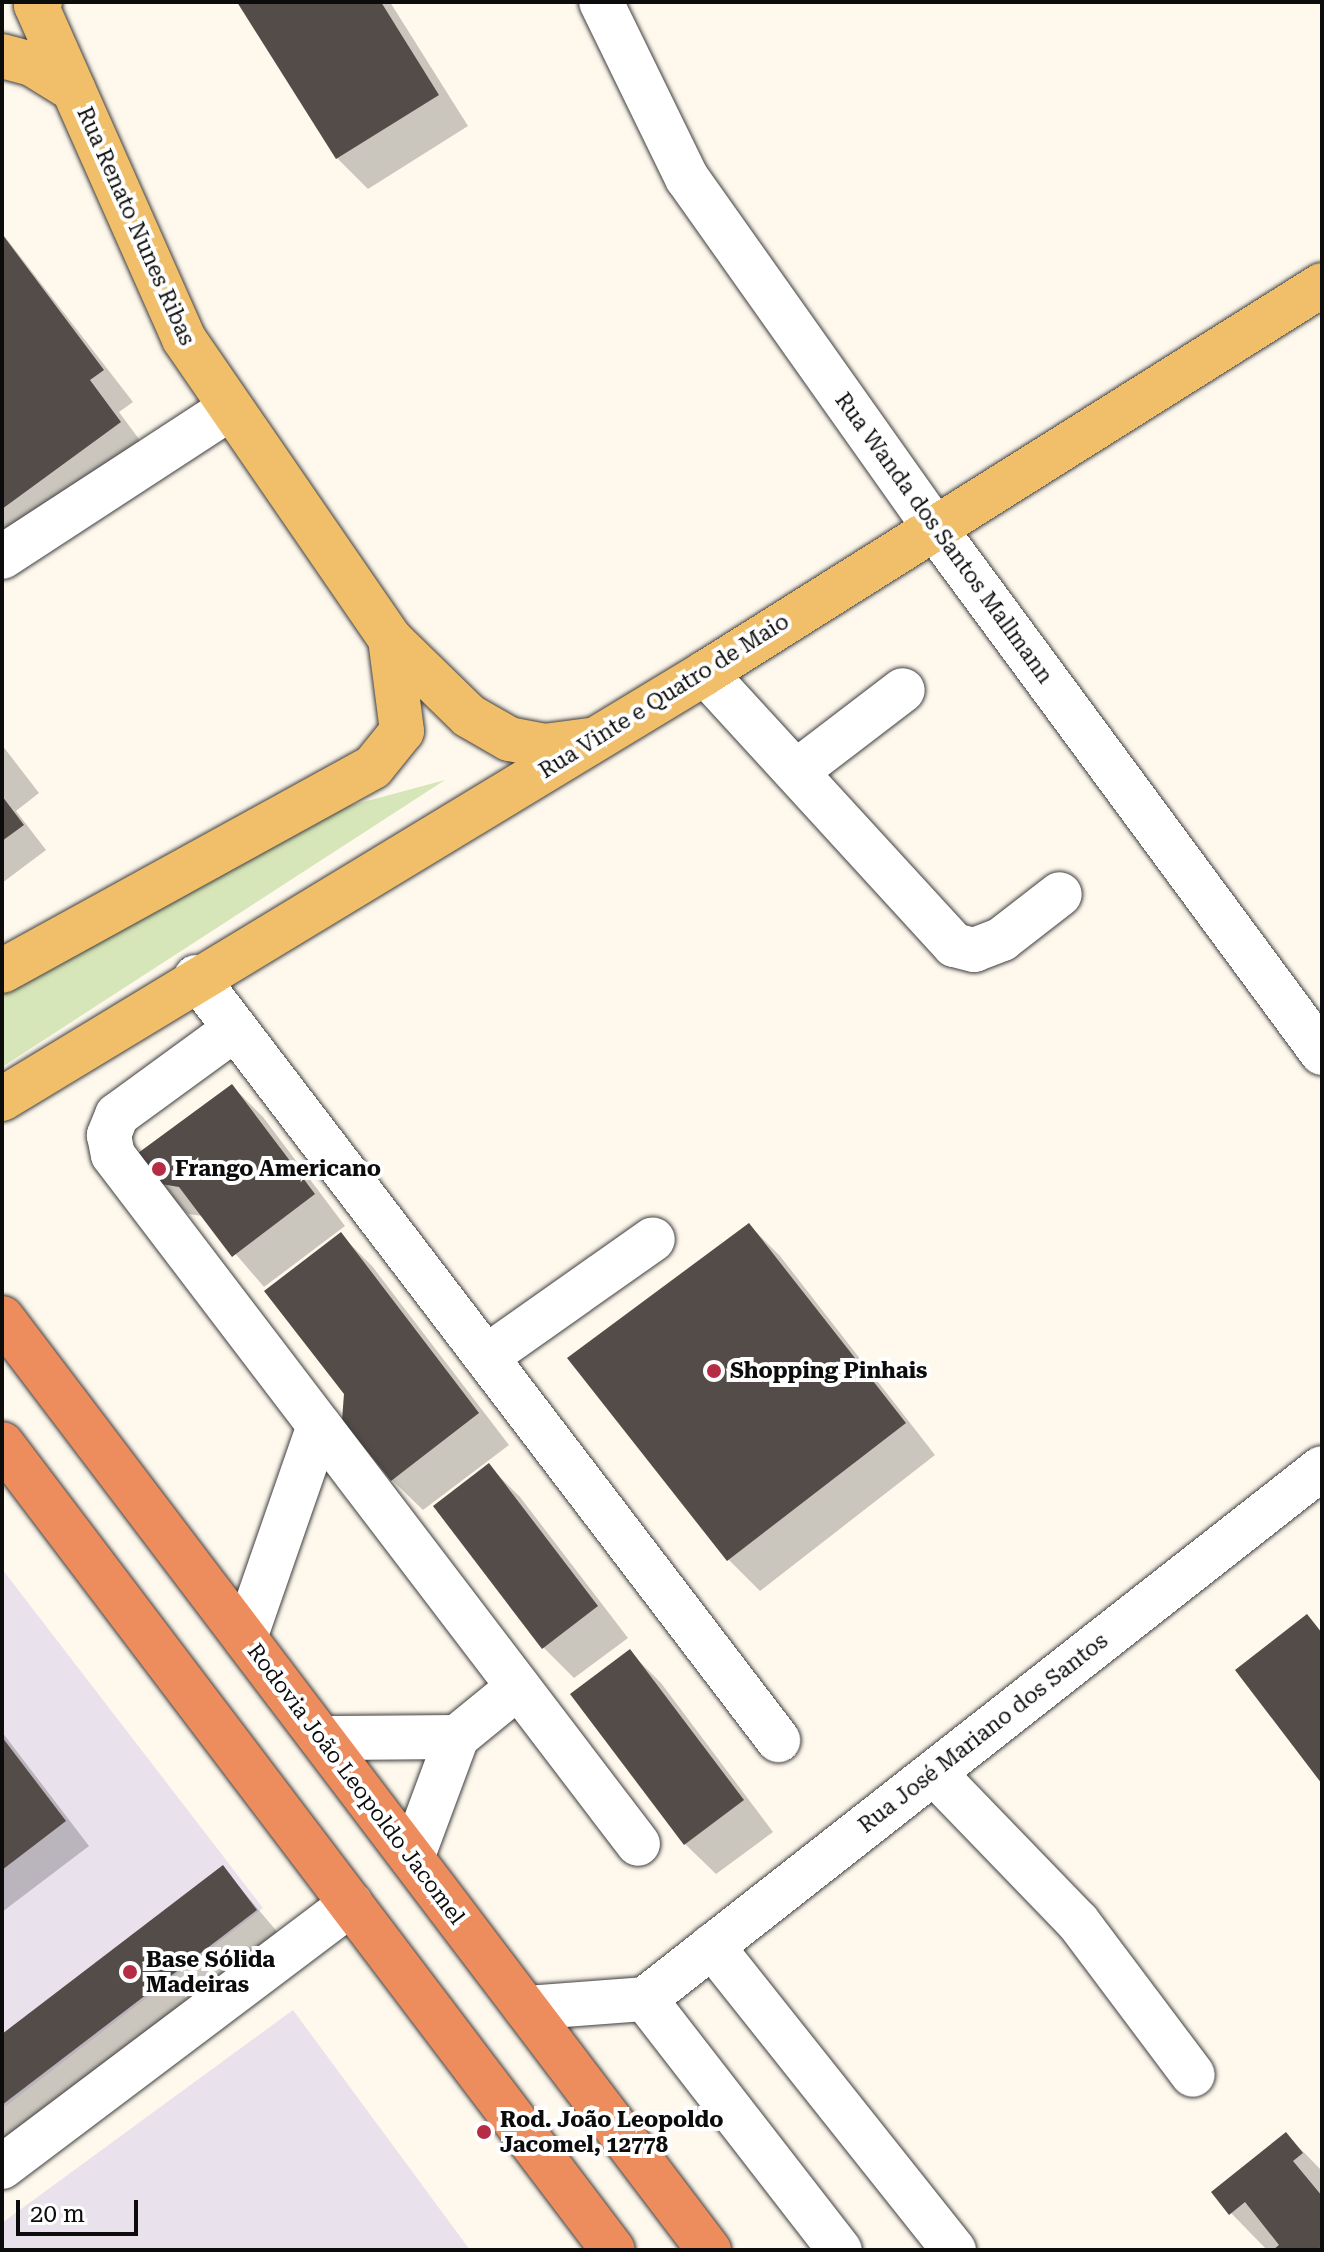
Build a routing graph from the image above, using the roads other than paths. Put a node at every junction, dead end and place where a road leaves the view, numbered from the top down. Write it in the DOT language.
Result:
graph roads {
  1 [pos="601,2"];
  2 [pos="37,3"];
  3 [pos="2,56"];
  4 [pos="74,90"];
  5 [pos="1322,285"];
  6 [pos="229,409"];
  7 [pos="933,526"];
  8 [pos="2,557"];
  9 [pos="390,639"];
  10 [pos="705,673"];
  11 [pos="903,690"];
  12 [pos="596,740"];
  13 [pos="797,771"];
  14 [pos="1060,894"];
  15 [pos="2,971"];
  16 [pos="196,977"];
  17 [pos="235,1029"];
  18 [pos="1322,1053"];
  19 [pos="2,1099"];
  20 [pos="653,1239"];
  21 [pos="2,1318"];
  22 [pos="486,1357"];
  23 [pos="319,1425"];
  24 [pos="2,1444"];
  25 [pos="1322,1468"];
  26 [pos="245,1638"];
  27 [pos="518,1687"];
  28 [pos="457,1737"];
  29 [pos="321,1738"];
  30 [pos="778,1740"];
  31 [pos="934,1773"];
  32 [pos="638,1844"];
  33 [pos="412,1858"];
  34 [pos="351,1904"];
  35 [pos="712,1946"];
  36 [pos="645,1999"];
  37 [pos="526,2008"];
  38 [pos="1193,2075"];
  39 [pos="2,2167"];
  40 [pos="613,2250"];
  41 [pos="709,2250"];
  42 [pos="840,2250"];
  43 [pos="954,2250"];
  1 -- 7 [label="street, Rua Wanda dos Santos Mallmann"];
  2 -- 4 [label="main road, Rua Renato Nunes Ribas"];
  3 -- 4 [label="main road"];
  4 -- 6 [label="main road, Rua Renato Nunes Ribas"];
  5 -- 7 [label="main road, Rua Vinte e Quatro de Maio"];
  6 -- 8 [label="street"];
  6 -- 9 [label="main road, Rua Renato Nunes Ribas"];
  7 -- 10 [label="main road, Rua Vinte e Quatro de Maio"];
  7 -- 18 [label="street, Rua Wanda dos Santos Mallmann"];
  9 -- 12 [label="main road, Rua Renato Nunes Ribas"];
  9 -- 15 [label="main road"];
  10 -- 12 [label="main road, Rua Vinte e Quatro de Maio"];
  10 -- 13 [label="street"];
  11 -- 13 [label="street"];
  12 -- 16 [label="main road, Rua Vinte e Quatro de Maio"];
  13 -- 14 [label="street"];
  16 -- 17 [label="street"];
  16 -- 19 [label="main road, Rua Vinte e Quatro de Maio"];
  17 -- 22 [label="street"];
  17 -- 23 [label="street"];
  20 -- 22 [label="street"];
  21 -- 26 [label="highway, Rodovia João Leopoldo Jacomel"];
  22 -- 30 [label="street"];
  23 -- 26 [label="street"];
  23 -- 27 [label="street"];
  24 -- 34 [label="highway"];
  25 -- 31 [label="street, Rua José Mariano dos Santos"];
  26 -- 29 [label="highway, Rodovia João Leopoldo Jacomel"];
  27 -- 28 [label="street"];
  27 -- 32 [label="street"];
  28 -- 29 [label="street"];
  28 -- 33 [label="street"];
  29 -- 33 [label="highway, Rodovia João Leopoldo Jacomel"];
  31 -- 35 [label="street, Rua José Mariano dos Santos"];
  31 -- 38 [label="street"];
  33 -- 37 [label="highway, Rodovia João Leopoldo Jacomel"];
  34 -- 39 [label="street"];
  34 -- 40 [label="highway"];
  35 -- 36 [label="street, Rua José Mariano dos Santos"];
  35 -- 43 [label="street"];
  36 -- 37 [label="street"];
  36 -- 42 [label="street"];
  37 -- 41 [label="highway, Rodovia João Leopoldo Jacomel"];
}
